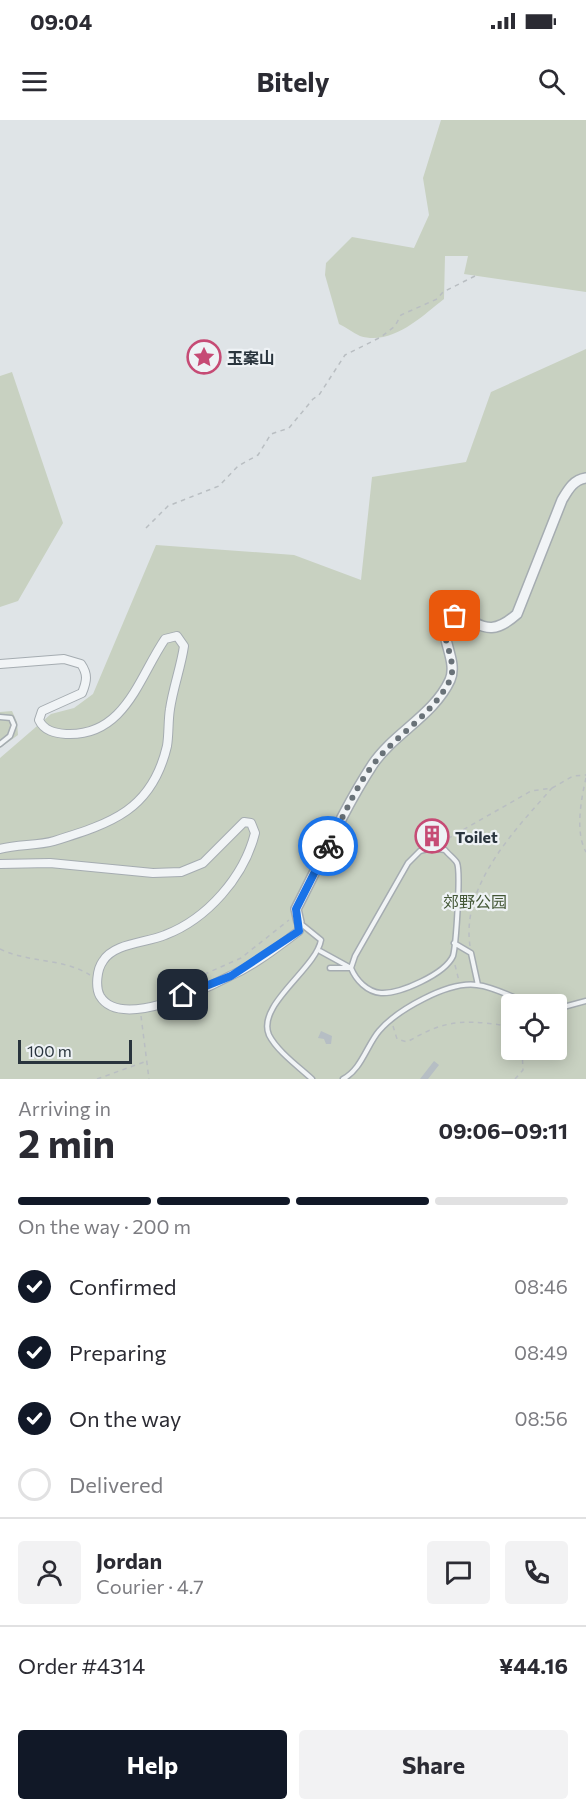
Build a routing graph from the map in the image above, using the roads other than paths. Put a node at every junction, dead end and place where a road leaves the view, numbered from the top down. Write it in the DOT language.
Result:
graph roads {
  1 [pos="586,478"];
  2 [pos="0,664"];
  3 [pos="0,717"];
  4 [pos="0,744"];
  5 [pos="0,849"];
  6 [pos="0,864"];
  7 [pos="299,922"];
  8 [pos="454,943"];
  9 [pos="320,951"];
  10 [pos="330,968"];
  11 [pos="351,968"];
  12 [pos="478,985"];
  13 [pos="503,994"];
  14 [pos="586,1001"];
  15 [pos="567,1006"];
  16 [pos="312,1079"];
  17 [pos="343,1079"];
  1 -- 7 [label="street"];
  2 -- 5 [label="street"];
  3 -- 4 [label="lane"];
  6 -- 7 [label="street"];
  7 -- 9 [label="lane"];
  8 -- 11 [label="lane"];
  8 -- 11 [label="lane"];
  8 -- 12 [label="lane"];
  9 -- 11 [label="lane"];
  9 -- 16 [label="lane"];
  10 -- 11 [label="lane"];
  12 -- 13 [label="lane"];
  12 -- 17 [label="lane"];
  14 -- 15 [label="lane"];
}
